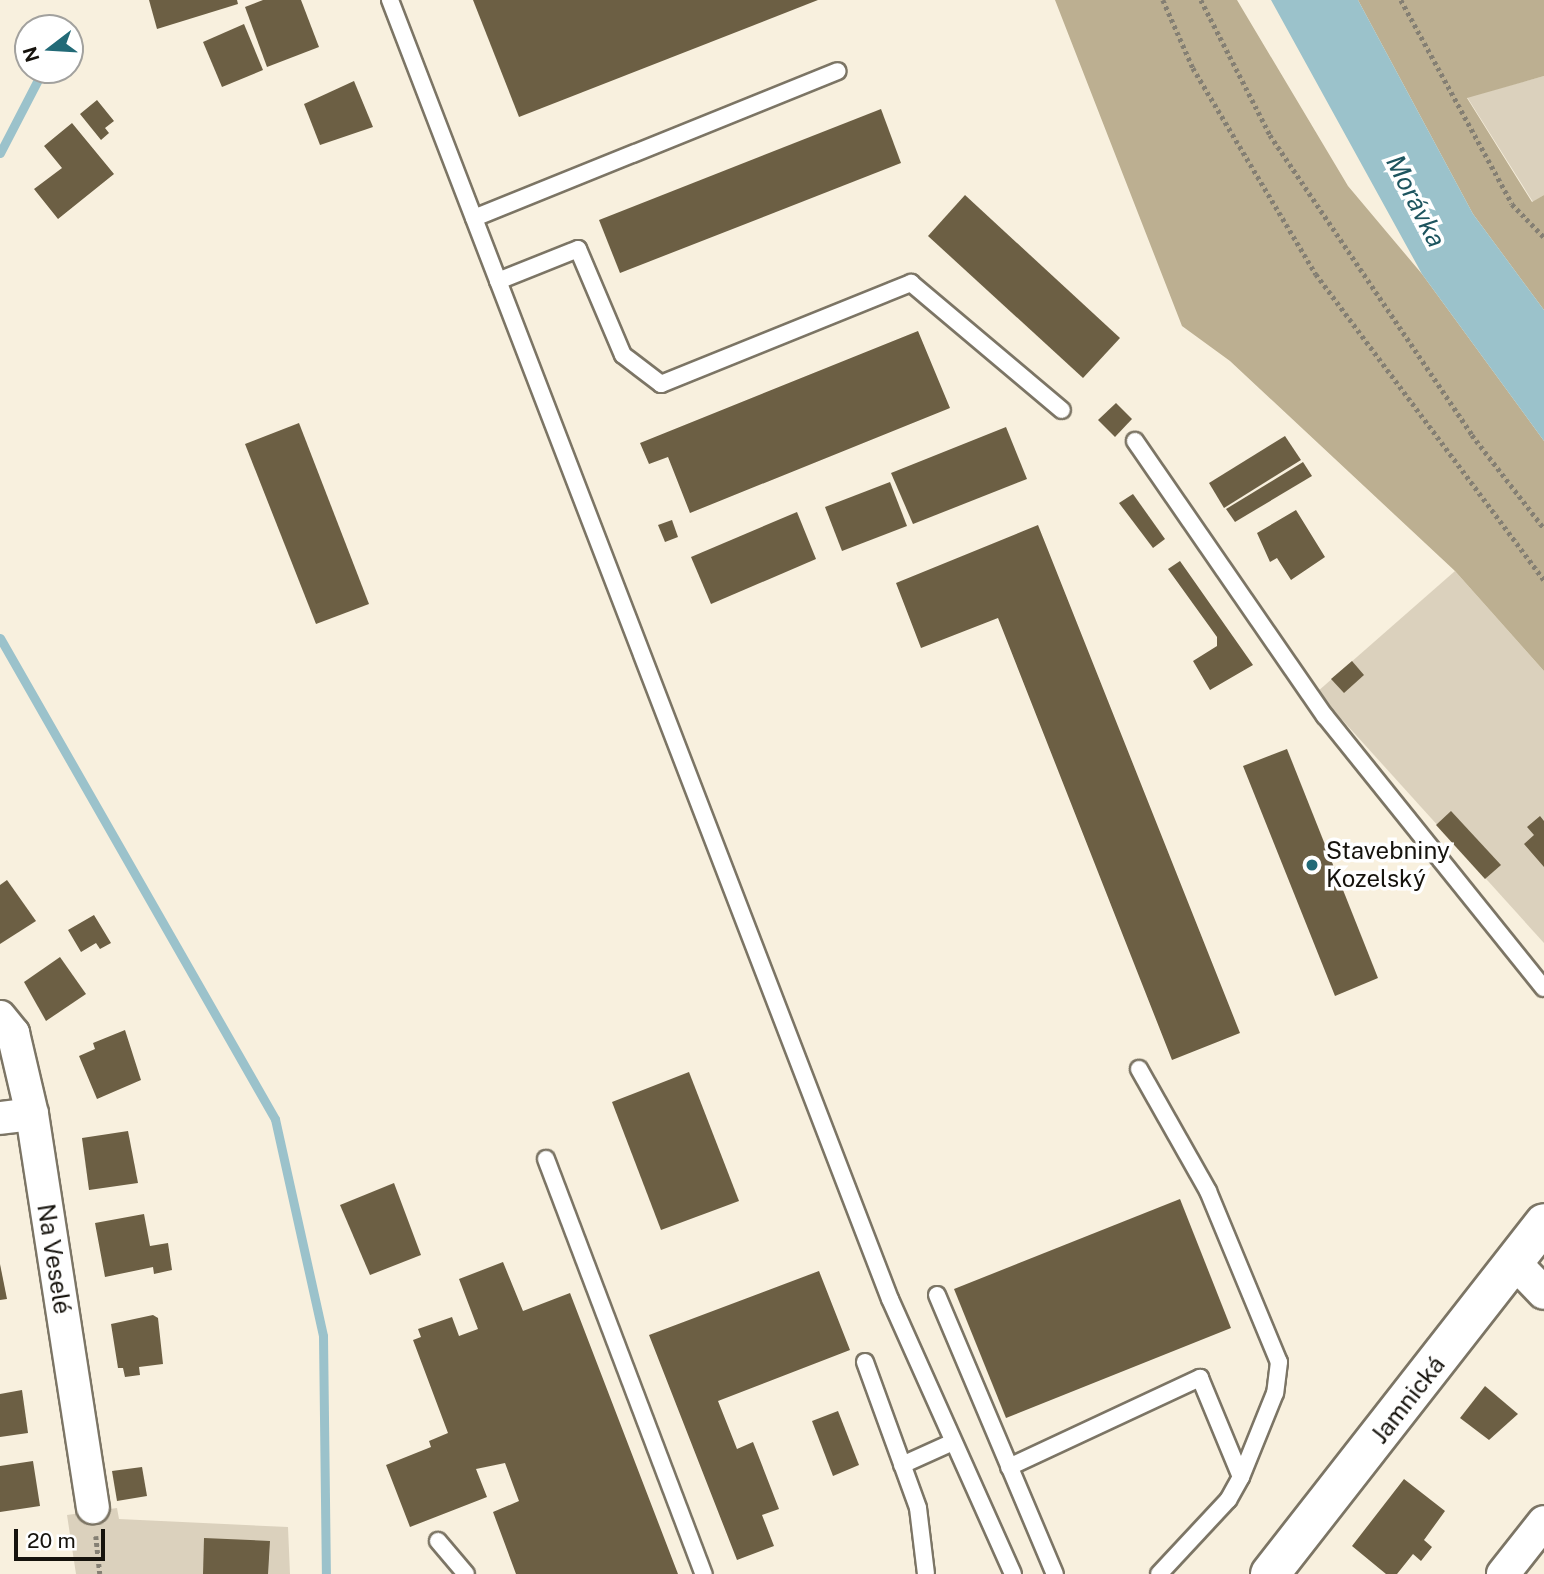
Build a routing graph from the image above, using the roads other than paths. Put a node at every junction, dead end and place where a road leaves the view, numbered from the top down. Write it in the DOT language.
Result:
graph roads {
  1 [pos="390,0"];
  2 [pos="837,71"];
  3 [pos="474,218"];
  4 [pos="498,281"];
  5 [pos="1062,410"];
  6 [pos="1135,441"];
  7 [pos="1544,988"];
  8 [pos="0,1017"];
  9 [pos="1139,1069"];
  10 [pos="32,1114"];
  11 [pos="0,1118"];
  12 [pos="546,1160"];
  13 [pos="1544,1223"];
  14 [pos="1516,1264"];
  15 [pos="1544,1293"];
  16 [pos="937,1295"];
  17 [pos="865,1362"];
  18 [pos="953,1442"];
  19 [pos="902,1465"];
  20 [pos="1009,1467"];
  21 [pos="1241,1476"];
  22 [pos="93,1507"];
  23 [pos="1544,1522"];
  24 [pos="438,1541"];
  25 [pos="466,1574"];
  26 [pos="704,1574"];
  27 [pos="926,1574"];
  28 [pos="1013,1574"];
  29 [pos="1055,1574"];
  30 [pos="1159,1574"];
  31 [pos="1270,1574"];
  32 [pos="1503,1574"];
  1 -- 3 [label="lane"];
  2 -- 3 [label="lane"];
  3 -- 4 [label="lane"];
  4 -- 5 [label="lane"];
  4 -- 18 [label="lane"];
  6 -- 7 [label="lane"];
  8 -- 10 [label="street, Na Veselé"];
  9 -- 21 [label="lane"];
  10 -- 11 [label="street"];
  10 -- 22 [label="street, Na Veselé"];
  12 -- 26 [label="lane"];
  13 -- 14 [label="main road, Jamnická"];
  14 -- 15 [label="street"];
  14 -- 31 [label="main road, Jamnická"];
  16 -- 20 [label="lane"];
  17 -- 19 [label="lane"];
  18 -- 19 [label="lane"];
  18 -- 28 [label="lane"];
  19 -- 27 [label="lane"];
  20 -- 21 [label="lane"];
  20 -- 29 [label="lane"];
  21 -- 30 [label="lane"];
  23 -- 32 [label="street"];
  24 -- 25 [label="lane"];
}
